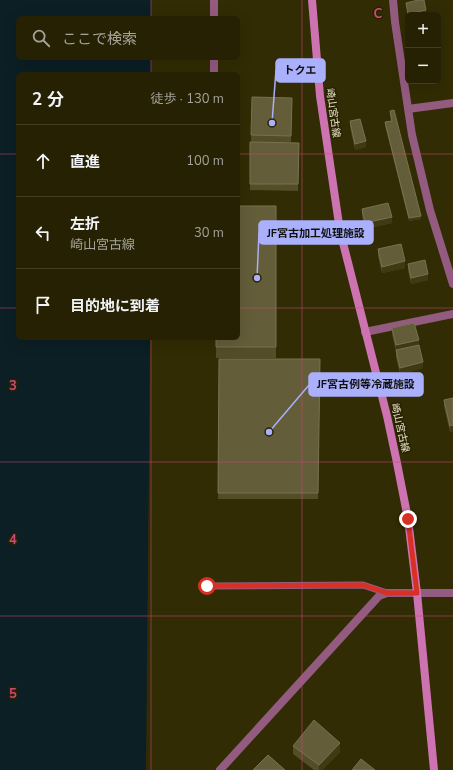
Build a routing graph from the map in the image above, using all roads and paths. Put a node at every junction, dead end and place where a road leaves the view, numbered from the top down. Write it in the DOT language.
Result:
graph roads {
  1 [pos="214,0"];
  2 [pos="312,0"];
  3 [pos="393,0"];
  4 [pos="214,16"];
  5 [pos="214,60"];
  6 [pos="214,72"];
  7 [pos="453,103"];
  8 [pos="408,109"];
  9 [pos="453,284"];
  10 [pos="453,314"];
  11 [pos="365,332"];
  12 [pos="207,586"];
  13 [pos="387,593"];
  14 [pos="417,593"];
  15 [pos="453,593"];
  16 [pos="220,770"];
  17 [pos="434,770"];
  1 -- 4 [label="street"];
  2 -- 11 [label="main road, 崎山宮古線"];
  3 -- 8 [label="street"];
  5 -- 6 [label="street"];
  7 -- 8 [label="street"];
  8 -- 9 [label="street"];
  10 -- 11 [label="street"];
  11 -- 14 [label="main road, 崎山宮古線"];
  12 -- 13 [label="lane"];
  13 -- 14 [label="street"];
  13 -- 16 [label="street"];
  14 -- 15 [label="street"];
  14 -- 17 [label="main road, 崎山宮古線"];
}
